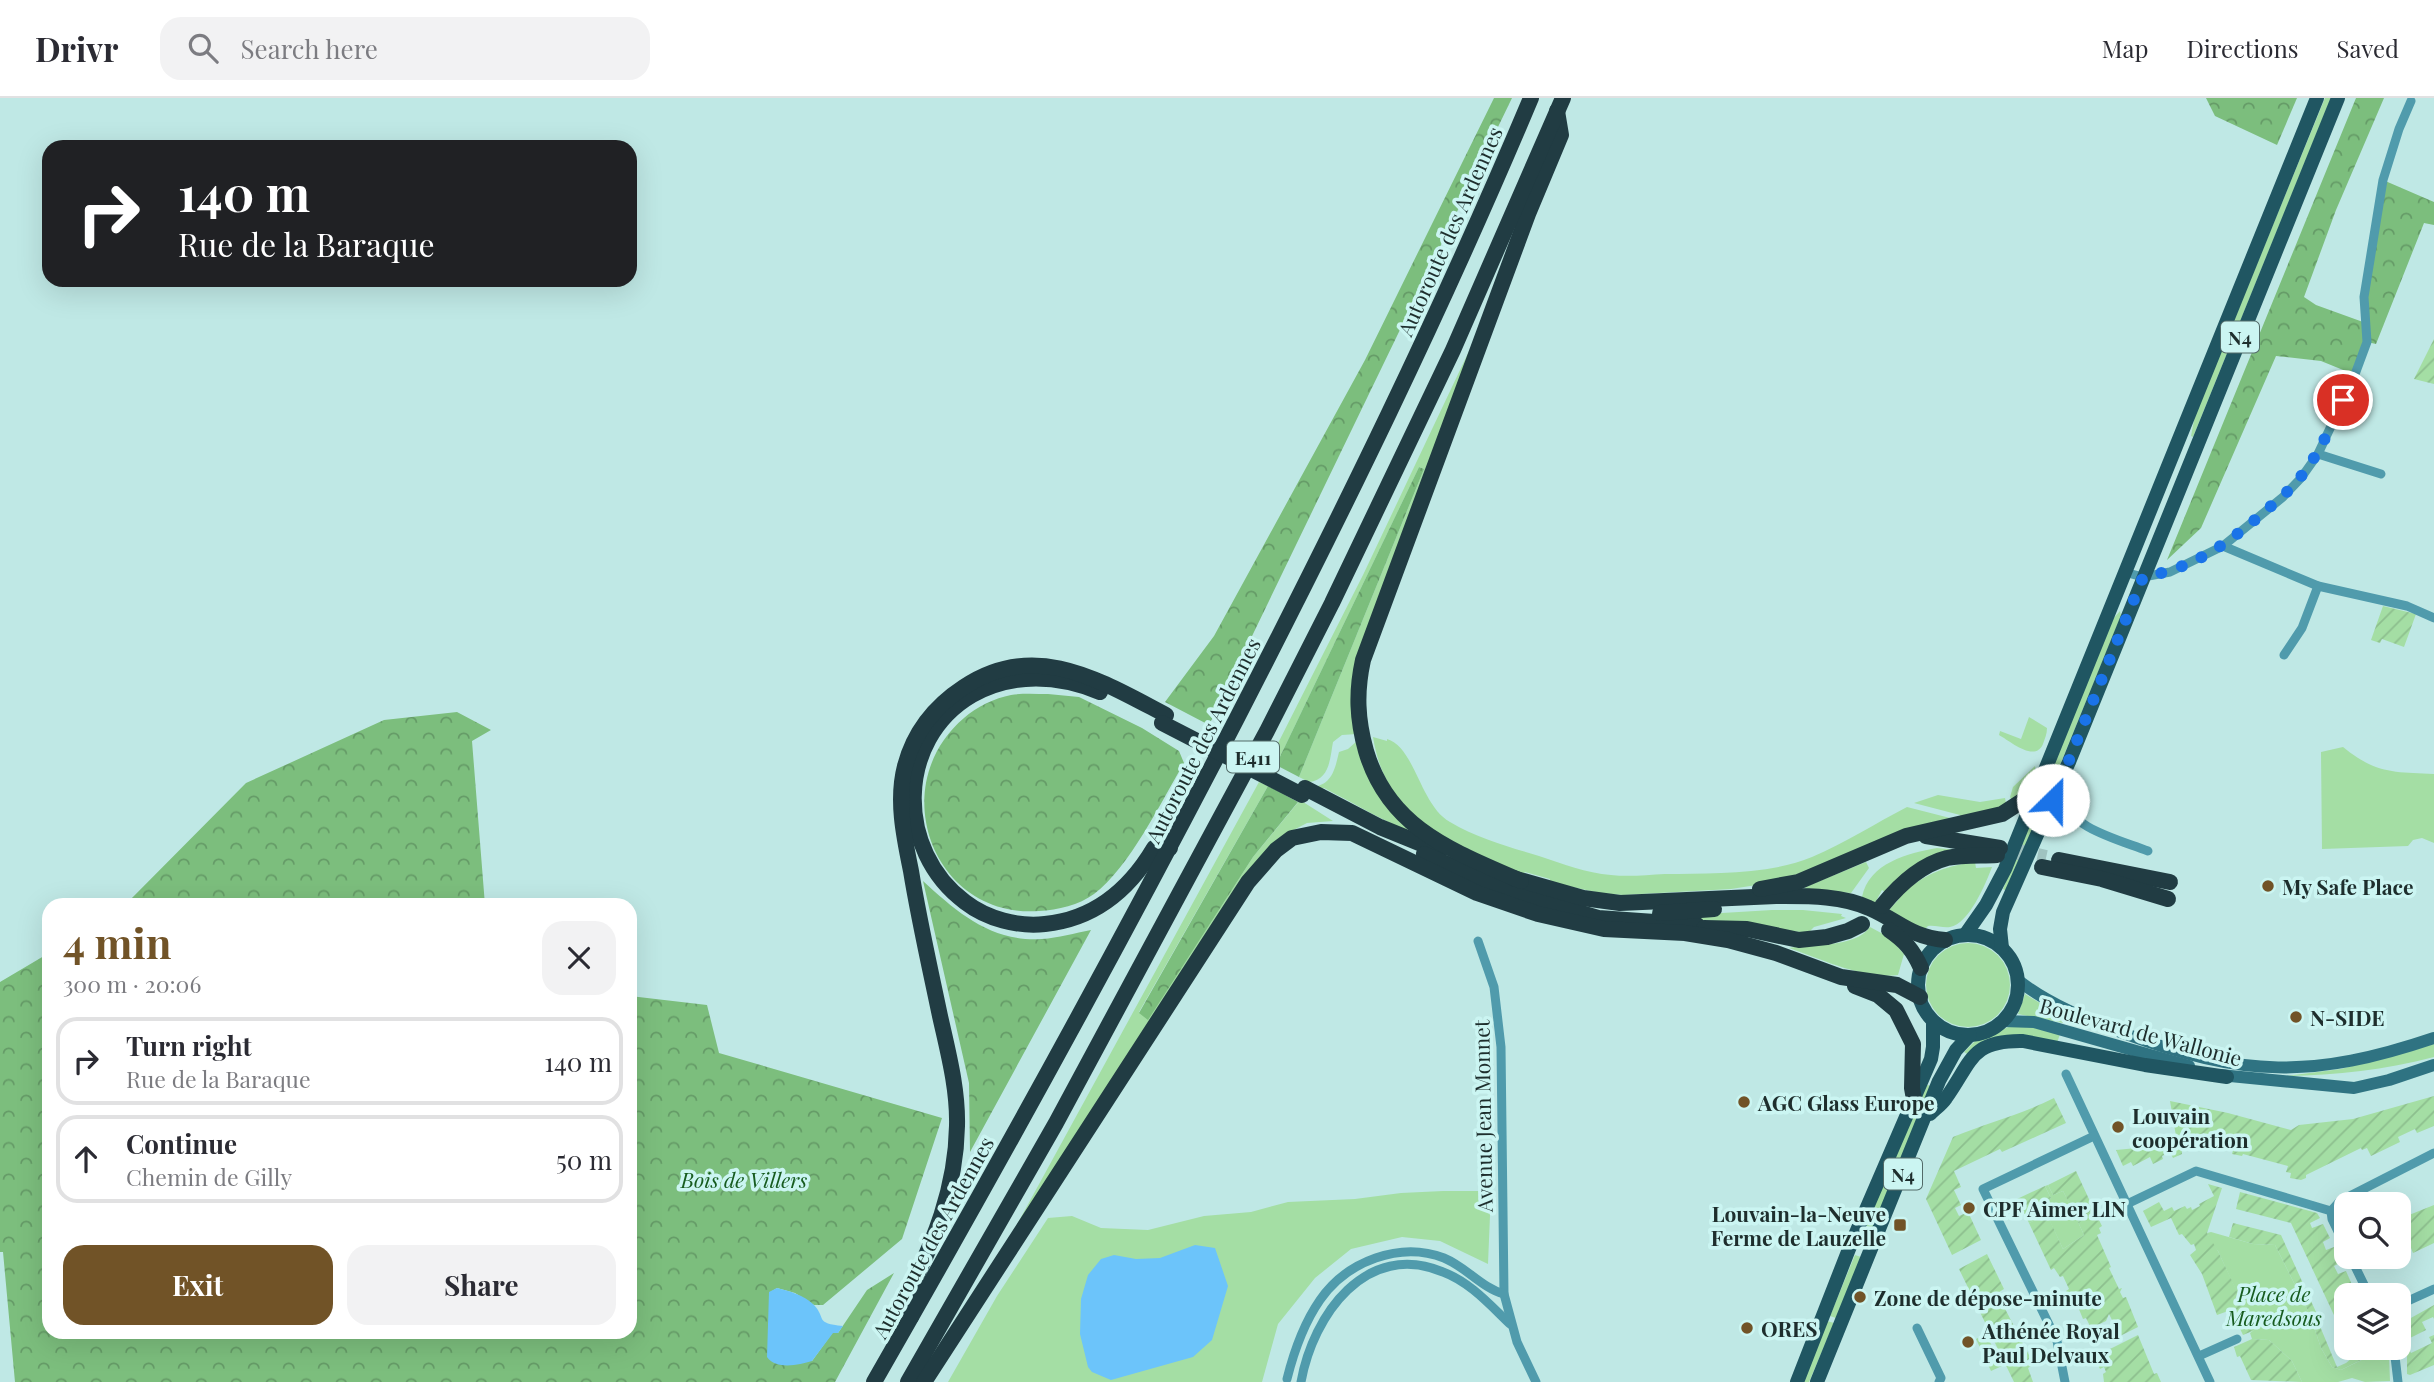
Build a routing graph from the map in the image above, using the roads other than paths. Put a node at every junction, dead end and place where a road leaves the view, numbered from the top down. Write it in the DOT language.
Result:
graph roads {
  1 [pos="1531,98"];
  2 [pos="2317,98"];
  3 [pos="2338,98"];
  4 [pos="2411,101"];
  5 [pos="1560,104"];
  6 [pos="2318,453"];
  7 [pos="2381,474"];
  8 [pos="2223,546"];
  9 [pos="2124,572"];
  10 [pos="2148,576"];
  11 [pos="2318,586"];
  12 [pos="2434,618"];
  13 [pos="2284,655"];
  14 [pos="1164,719"];
  15 [pos="1304,792"];
  16 [pos="2034,794"];
  17 [pos="2055,794"];
  18 [pos="1906,836"];
  19 [pos="1170,848"];
  20 [pos="2148,850"];
  21 [pos="1521,881"];
  22 [pos="2170,882"];
  23 [pos="1696,899"];
  24 [pos="2168,899"];
  25 [pos="1543,902"];
  26 [pos="1882,906"];
  27 [pos="1862,924"];
  28 [pos="1723,928"];
  29 [pos="1604,929"];
  30 [pos="1965,935"];
  31 [pos="1945,940"];
  32 [pos="1478,941"];
  33 [pos="2002,948"];
  34 [pos="1921,968"];
  35 [pos="1841,977"];
  36 [pos="2019,981"];
  37 [pos="1920,998"];
  38 [pos="1933,1021"];
  39 [pos="2003,1021"];
  40 [pos="1970,1035"];
  41 [pos="2434,1038"];
  42 [pos="2434,1065"];
  43 [pos="2066,1074"];
  44 [pos="2227,1077"];
  45 [pos="1912,1103"];
  46 [pos="1926,1117"];
  47 [pos="2094,1136"];
  48 [pos="2434,1153"];
  49 [pos="2127,1204"];
  50 [pos="2331,1211"];
  51 [pos="2334,1223"];
  52 [pos="2434,1289"];
  53 [pos="1504,1294"];
  54 [pos="2411,1300"];
  55 [pos="911,1317"];
  56 [pos="1510,1324"];
  57 [pos="1917,1328"];
  58 [pos="2237,1339"];
  59 [pos="2199,1356"];
  60 [pos="2395,1360"];
  61 [pos="1287,1379"];
  62 [pos="874,1382"];
  63 [pos="908,1382"];
  64 [pos="924,1382"];
  65 [pos="1301,1382"];
  66 [pos="1536,1382"];
  67 [pos="1797,1382"];
  68 [pos="1817,1382"];
  69 [pos="1939,1382"];
  70 [pos="2065,1382"];
  71 [pos="2210,1382"];
  72 [pos="2398,1382"];
  1 -- 19 [label="highway, Autoroute des Ardennes / E411"];
  2 -- 9 [label="main road, N4"];
  3 -- 10 [label="main road, N4"];
  4 -- 6 [label="street"];
  5 -- 21 [label="highway"];
  5 -- 63 [label="highway, E411"];
  6 -- 7 [label="street"];
  6 -- 8 [label="street"];
  8 -- 10 [label="street"];
  8 -- 11 [label="street"];
  9 -- 10 [label="street"];
  9 -- 16 [label="main road, N4"];
  10 -- 17 [label="main road, N4"];
  11 -- 12 [label="street"];
  11 -- 13 [label="street"];
  14 -- 15 [label="highway, bridge"];
  14 -- 19 [label="highway"];
  14 -- 55 [label="highway"];
  15 -- 21 [label="highway"];
  15 -- 25 [label="highway"];
  16 -- 18 [label="highway"];
  16 -- 30 [label="main road, N4"];
  17 -- 20 [label="street"];
  17 -- 33 [label="main road, N4"];
  18 -- 23 [label="highway"];
  18 -- 26 [label="highway"];
  19 -- 55 [label="highway, Autoroute des Ardennes / E411"];
  21 -- 23 [label="highway"];
  22 -- 24 [label="highway"];
  23 -- 31 [label="highway"];
  25 -- 28 [label="highway"];
  25 -- 34 [label="highway"];
  27 -- 28 [label="highway"];
  28 -- 29 [label="highway"];
  29 -- 35 [label="highway"];
  29 -- 64 [label="highway"];
  30 -- 31 [label="main road"];
  30 -- 33 [label="main road"];
  31 -- 34 [label="main road"];
  32 -- 53 [label="street, Avenue Jean Monnet"];
  33 -- 36 [label="main road, N4"];
  34 -- 37 [label="main road"];
  35 -- 37 [label="highway"];
  35 -- 45 [label="highway"];
  36 -- 39 [label="main road"];
  36 -- 41 [label="main road, Boulevard de Wallonie"];
  37 -- 38 [label="main road, N4"];
  38 -- 40 [label="main road"];
  38 -- 45 [label="main road, N4"];
  39 -- 40 [label="main road"];
  39 -- 44 [label="main road, Boulevard de Wallonie"];
  40 -- 46 [label="main road, N4"];
  42 -- 44 [label="main road, Boulevard de Wallonie"];
  43 -- 47 [label="street"];
  44 -- 46 [label="main road"];
  45 -- 67 [label="main road, N4"];
  46 -- 68 [label="main road, N4"];
  47 -- 49 [label="street"];
  47 -- 70 [label="street"];
  48 -- 50 [label="street"];
  49 -- 50 [label="street"];
  49 -- 59 [label="street"];
  50 -- 51 [label="street"];
  52 -- 54 [label="street"];
  53 -- 56 [label="street, Avenue Jean Monnet"];
  53 -- 61 [label="street"];
  55 -- 62 [label="highway, Autoroute des Ardennes / E411"];
  56 -- 65 [label="street, Avenue Jean Monnet"];
  56 -- 66 [label="street, Avenue Jean Monnet"];
  57 -- 69 [label="street"];
  58 -- 59 [label="street"];
  59 -- 71 [label="street"];
  60 -- 72 [label="street"];
}
